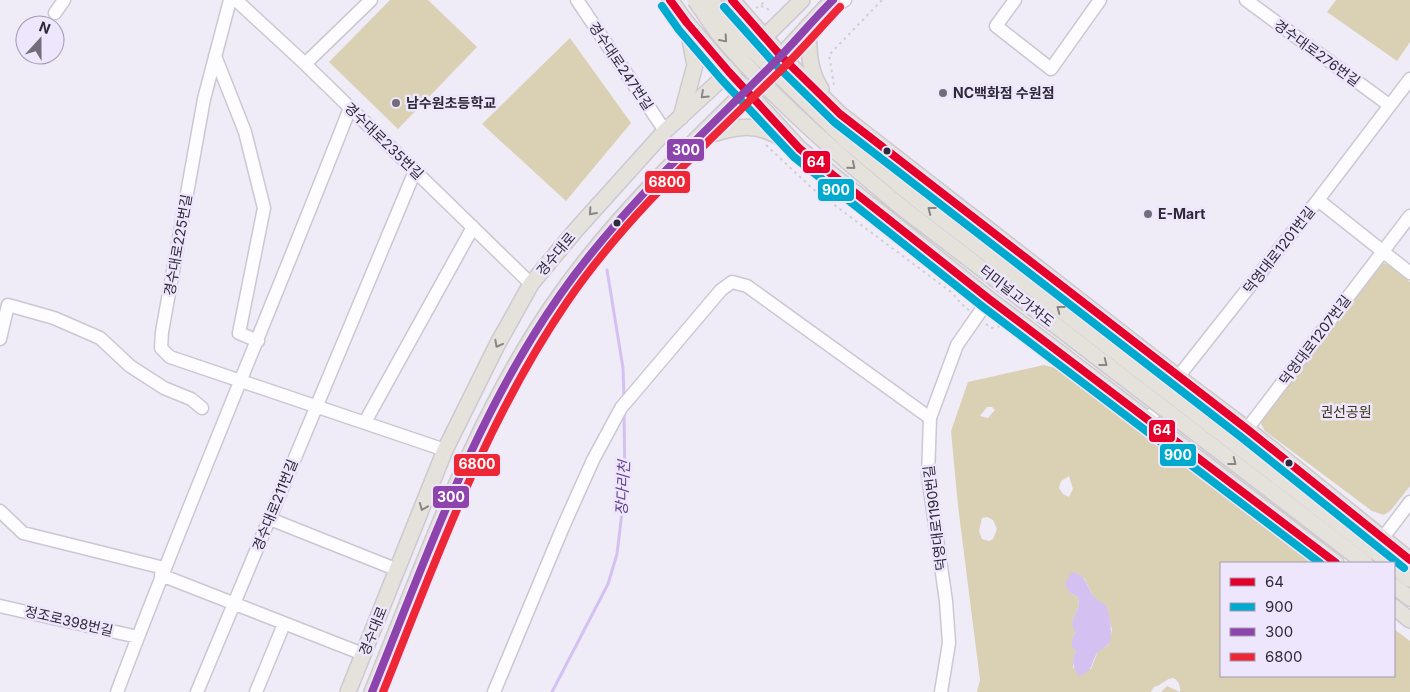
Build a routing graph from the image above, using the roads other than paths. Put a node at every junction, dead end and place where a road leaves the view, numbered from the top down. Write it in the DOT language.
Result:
graph roads {
  1 [pos="64,0"];
  2 [pos="230,0"];
  3 [pos="236,0"];
  4 [pos="370,0"];
  5 [pos="576,0"];
  6 [pos="670,0"];
  7 [pos="695,0"];
  8 [pos="711,0"];
  9 [pos="732,0"];
  10 [pos="783,0"];
  11 [pos="833,0"];
  12 [pos="844,0"];
  13 [pos="1015,0"];
  14 [pos="1100,0"];
  15 [pos="1246,0"];
  16 [pos="801,1"];
  17 [pos="55,13"];
  18 [pos="820,14"];
  19 [pos="687,23"];
  20 [pos="808,26"];
  21 [pos="764,38"];
  22 [pos="215,56"];
  23 [pos="781,56"];
  24 [pos="305,64"];
  25 [pos="729,72"];
  26 [pos="1410,79"];
  27 [pos="746,91"];
  28 [pos="834,100"];
  29 [pos="1389,105"];
  30 [pos="350,108"];
  31 [pos="681,117"];
  32 [pos="665,131"];
  33 [pos="697,138"];
  34 [pos="800,149"];
  35 [pos="415,171"];
  36 [pos="1318,200"];
  37 [pos="1410,216"];
  38 [pos="473,227"];
  39 [pos="1382,251"];
  40 [pos="1410,273"];
  41 [pos="531,284"];
  42 [pos="989,299"];
  43 [pos="0,339"];
  44 [pos="258,342"];
  45 [pos="1178,377"];
  46 [pos="242,381"];
  47 [pos="316,406"];
  48 [pos="202,408"];
  49 [pos="930,418"];
  50 [pos="1148,420"];
  51 [pos="365,422"];
  52 [pos="1247,429"];
  53 [pos="446,450"];
  54 [pos="1410,502"];
  55 [pos="0,511"];
  56 [pos="270,519"];
  57 [pos="1382,539"];
  58 [pos="1410,560"];
  59 [pos="1335,562"];
  60 [pos="1363,562"];
  61 [pos="1389,562"];
  62 [pos="1395,567"];
  63 [pos="398,570"];
  64 [pos="163,571"];
  65 [pos="1410,579"];
  66 [pos="1395,587"];
  67 [pos="1410,598"];
  68 [pos="235,604"];
  69 [pos="0,606"];
  70 [pos="1395,608"];
  71 [pos="1410,620"];
  72 [pos="284,624"];
  73 [pos="138,637"];
  74 [pos="363,654"];
  75 [pos="117,692"];
  76 [pos="197,692"];
  77 [pos="256,692"];
  78 [pos="348,692"];
  79 [pos="372,692"];
  80 [pos="494,692"];
  81 [pos="941,692"];
  1 -- 17 [label="street"];
  2 -- 22 [label="street, 경수대로225번길"];
  3 -- 24 [label="street, 경수대로235번길"];
  4 -- 24 [label="street"];
  5 -- 32 [label="street, 경수대로247번길"];
  6 -- 19 [label="main road"];
  7 -- 60 [label="main road, 터미널고가차도, one-way, bridge"];
  61 -- 8 [label="main road, 터미널고가차도, one-way, bridge"];
  9 -- 21 [label="main road"];
  10 -- 16 [label="main road"];
  11 -- 18 [label="main road, 경수대로"];
  12 -- 18 [label="street"];
  13 -- 14 [label="street"];
  15 -- 29 [label="street, 경수대로276번길"];
  16 -- 21 [label="main road, 경수대로"];
  18 -- 20 [label="main road, 경수대로"];
  19 -- 25 [label="main road"];
  19 -- 31 [label="main road"];
  20 -- 23 [label="main road, 경수대로"];
  20 -- 28 [label="main road"];
  21 -- 23 [label="main road"];
  21 -- 25 [label="main road, 경수대로"];
  22 -- 44 [label="street"];
  22 -- 46 [label="street, 경수대로225번길"];
  23 -- 27 [label="main road, 경수대로"];
  23 -- 28 [label="main road"];
  24 -- 30 [label="street, 경수대로235번길"];
  25 -- 27 [label="main road"];
  25 -- 31 [label="main road, 경수대로, one-way"];
  26 -- 29 [label="street, 덕영대로1201번길"];
  27 -- 33 [label="main road, 경수대로"];
  27 -- 34 [label="main road"];
  28 -- 45 [label="main road"];
  29 -- 36 [label="street, 덕영대로1201번길"];
  30 -- 35 [label="street, 경수대로235번길"];
  30 -- 44 [label="street"];
  31 -- 32 [label="main road, 경수대로"];
  32 -- 41 [label="main road, 경수대로, one-way"];
  33 -- 34 [label="main road"];
  33 -- 79 [label="main road, 경수대로"];
  34 -- 42 [label="main road"];
  35 -- 38 [label="street, 경수대로235번길"];
  35 -- 47 [label="street"];
  36 -- 39 [label="street"];
  36 -- 45 [label="street, 덕영대로1201번길"];
  37 -- 39 [label="street, 덕영대로1207번길"];
  38 -- 41 [label="street, 경수대로235번길"];
  38 -- 51 [label="street"];
  39 -- 40 [label="street"];
  39 -- 52 [label="street, 덕영대로1207번길"];
  41 -- 53 [label="main road, 경수대로, one-way"];
  42 -- 49 [label="street, 덕영대로1190번길"];
  42 -- 50 [label="main road"];
  43 -- 48 [label="street"];
  44 -- 46 [label="street"];
  45 -- 50 [label="street, 덕영대로1201번길"];
  45 -- 52 [label="main road"];
  46 -- 47 [label="street, 경수대로225번길"];
  46 -- 64 [label="street"];
  47 -- 51 [label="street, 경수대로225번길"];
  47 -- 56 [label="street, 경수대로211번길"];
  49 -- 80 [label="street"];
  49 -- 81 [label="street, 덕영대로1190번길"];
  50 -- 59 [label="main road"];
  51 -- 53 [label="street, 경수대로225번길"];
  52 -- 57 [label="main road"];
  53 -- 63 [label="main road, 경수대로, one-way"];
  54 -- 57 [label="street"];
  55 -- 64 [label="street"];
  56 -- 63 [label="street"];
  56 -- 68 [label="street, 경수대로211번길"];
  57 -- 58 [label="main road"];
  62 -- 65 [label="main road"];
  63 -- 74 [label="main road, 경수대로"];
  64 -- 68 [label="street"];
  64 -- 73 [label="street"];
  66 -- 67 [label="main road"];
  68 -- 72 [label="street"];
  68 -- 76 [label="street, 경수대로211번길"];
  69 -- 73 [label="street, 정조로398번길"];
  70 -- 71 [label="main road"];
  72 -- 74 [label="street"];
  72 -- 77 [label="street"];
  73 -- 75 [label="street"];
  74 -- 78 [label="main road, 경수대로"];
}
